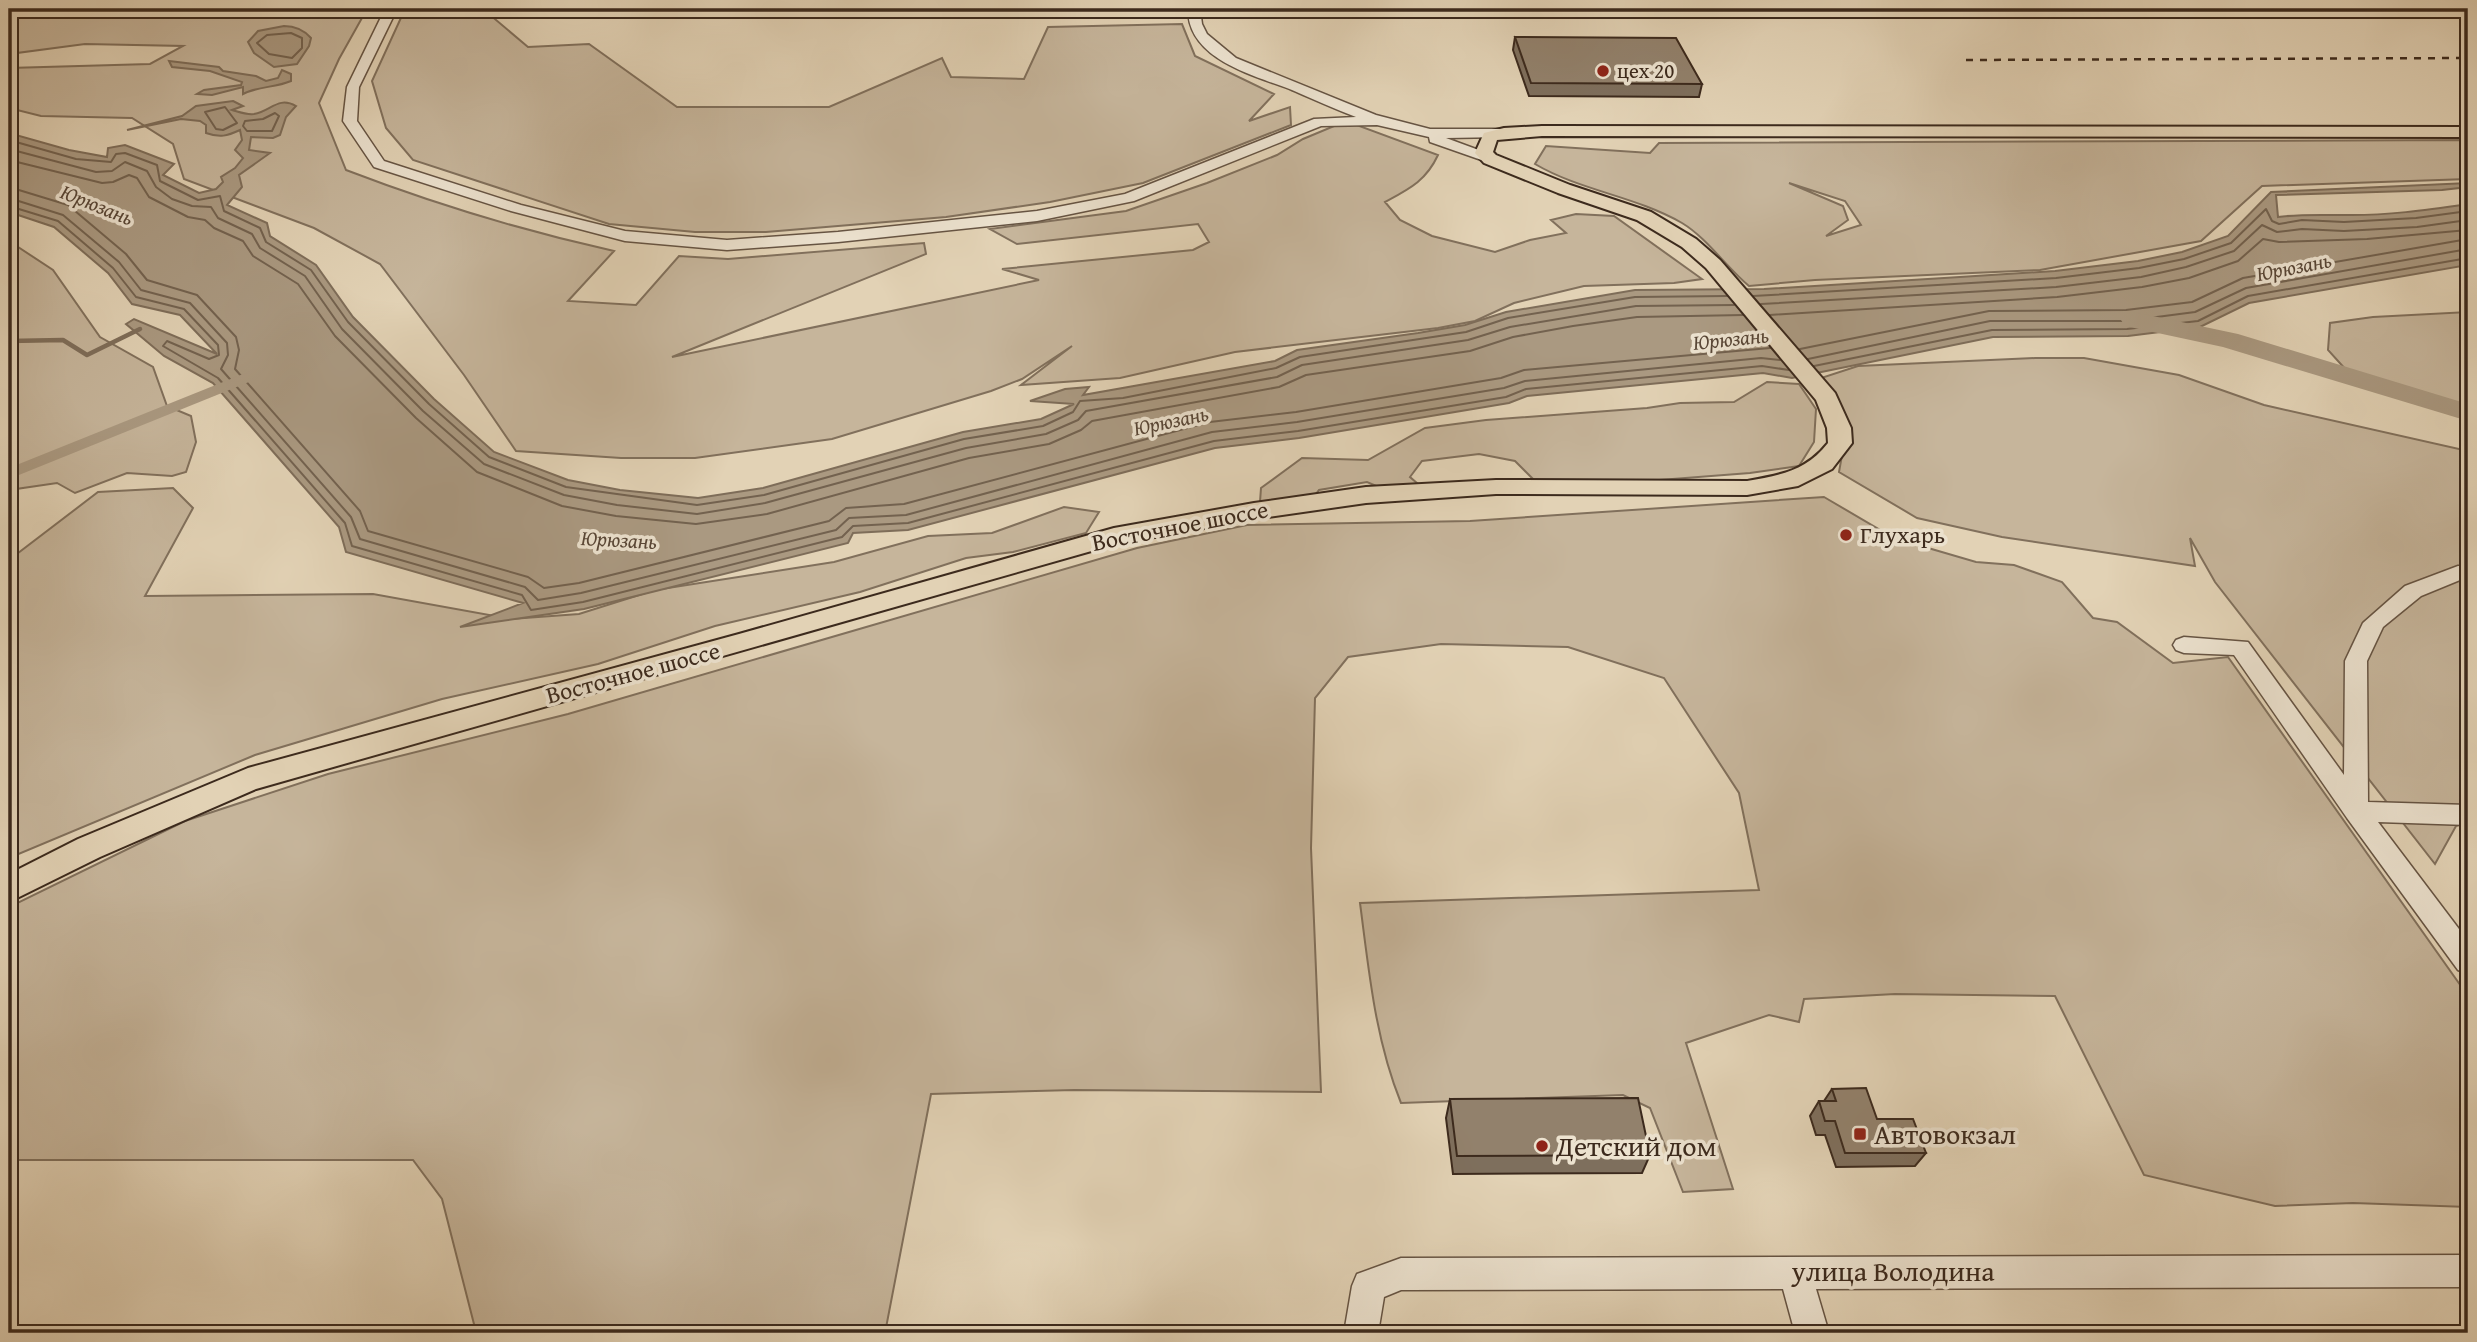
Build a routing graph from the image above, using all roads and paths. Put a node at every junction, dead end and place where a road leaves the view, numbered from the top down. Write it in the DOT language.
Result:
graph roads {
  1 [pos="391,9"];
  2 [pos="1194,9"];
  3 [pos="1383,121"];
  4 [pos="1416,131"];
  5 [pos="2468,132"];
  6 [pos="1504,133"];
  7 [pos="1490,159"];
  8 [pos="2468,573"];
  9 [pos="2184,645"];
  10 [pos="2356,811"];
  11 [pos="2468,815"];
  12 [pos="9,889"];
  13 [pos="2468,962"];
  14 [pos="2468,1271"];
  15 [pos="1795,1272"];
  16 [pos="1361,1333"];
  17 [pos="1812,1333"];
  1 -- 3 [label="street"];
  2 -- 3 [label="street"];
  3 -- 4 [label="street"];
  4 -- 6 [label="street"];
  4 -- 7 [label="street, Восточное шоссе"];
  5 -- 6 [label="main road"];
  6 -- 7 [label="main road"];
  7 -- 12 [label="main road, Восточное шоссе"];
  8 -- 10 [label="street"];
  9 -- 10 [label="street"];
  10 -- 11 [label="street"];
  10 -- 13 [label="street"];
  14 -- 15 [label="street, улица Володина"];
  15 -- 16 [label="street, улица Володина"];
  15 -- 17 [label="street"];
}
